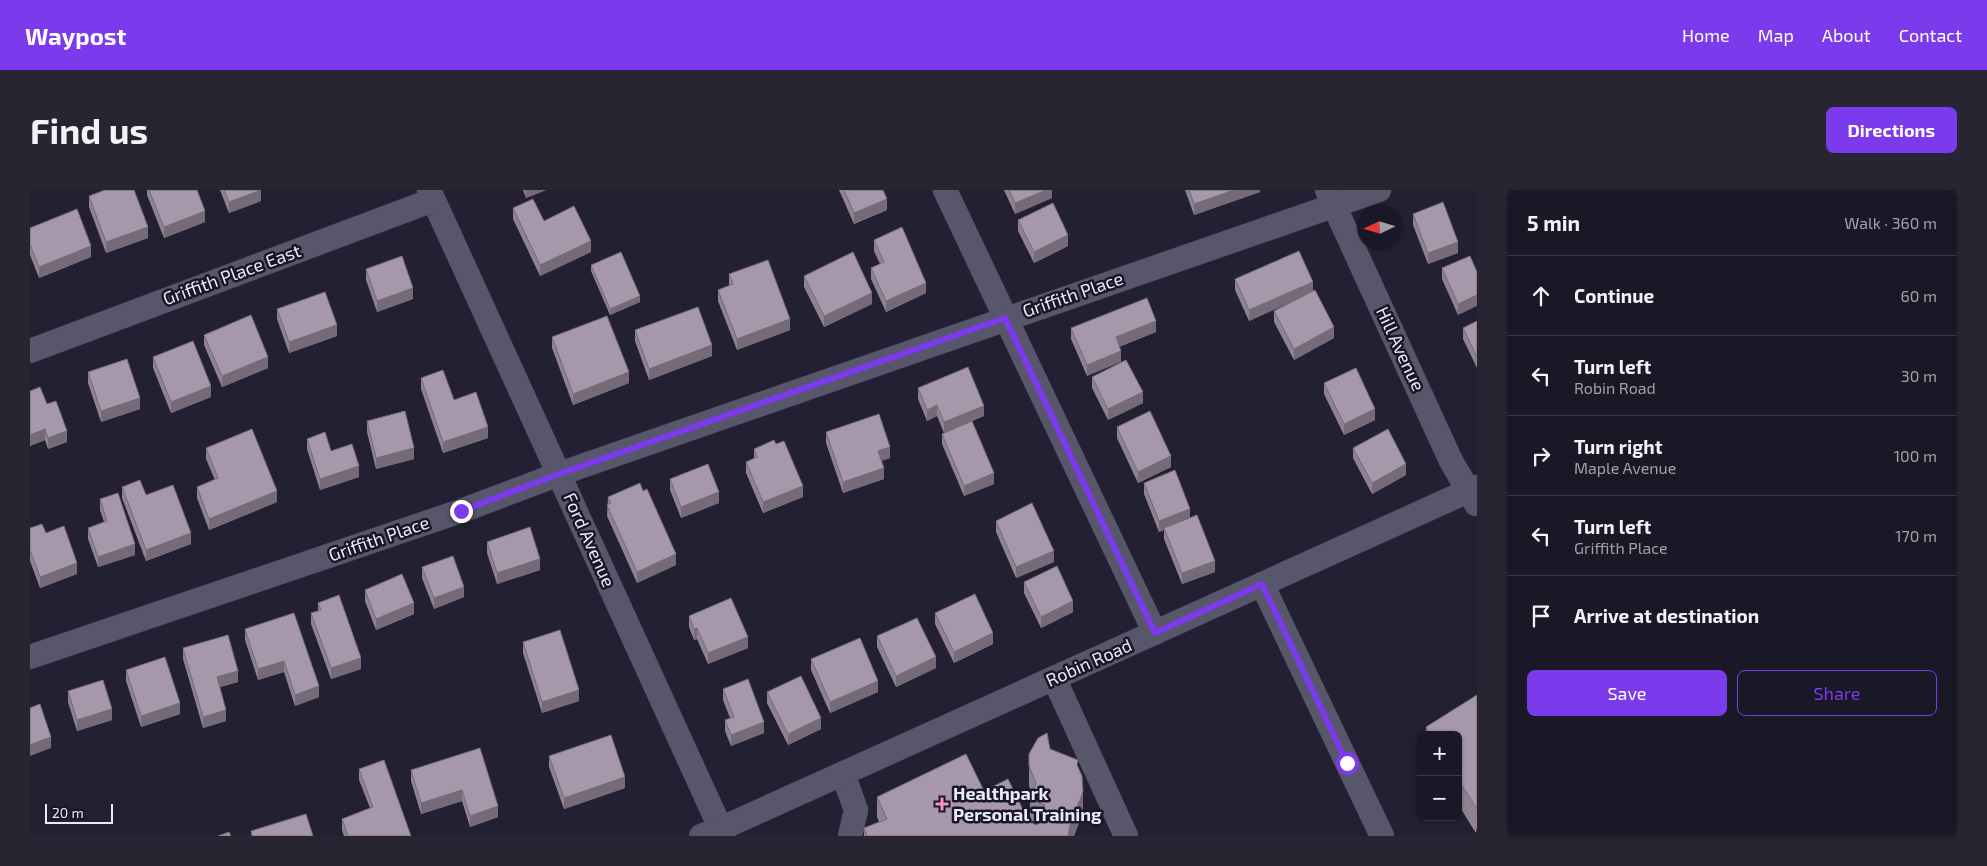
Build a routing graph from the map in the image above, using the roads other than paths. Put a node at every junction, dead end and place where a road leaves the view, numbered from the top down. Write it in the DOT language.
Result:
graph roads {
  1 [pos="945,190"];
  2 [pos="1379,190"];
  3 [pos="431,195"];
  4 [pos="1330,198"];
  5 [pos="1005,318"];
  6 [pos="30,351"];
  7 [pos="559,474"];
  8 [pos="1474,494"];
  9 [pos="1262,584"];
  10 [pos="1155,633"];
  11 [pos="30,657"];
  12 [pos="1054,678"];
  13 [pos="843,774"];
  14 [pos="715,834"];
  15 [pos="850,836"];
  16 [pos="1126,836"];
  17 [pos="1382,836"];
  1 -- 5 [label="street"];
  2 -- 4 [label="street, Griffith Place"];
  3 -- 6 [label="street, Griffith Place East"];
  3 -- 7 [label="street, Ford Avenue"];
  4 -- 5 [label="street, Griffith Place"];
  4 -- 8 [label="street, Hill Avenue"];
  5 -- 7 [label="street, Griffith Place"];
  5 -- 10 [label="street"];
  7 -- 11 [label="street, Griffith Place"];
  7 -- 14 [label="street, Ford Avenue"];
  8 -- 9 [label="street, Robin Road"];
  9 -- 10 [label="street, Robin Road"];
  9 -- 17 [label="street"];
  10 -- 12 [label="street, Robin Road"];
  12 -- 13 [label="street, Robin Road"];
  12 -- 16 [label="street"];
  13 -- 14 [label="street, Robin Road"];
  13 -- 15 [label="street"];
}
